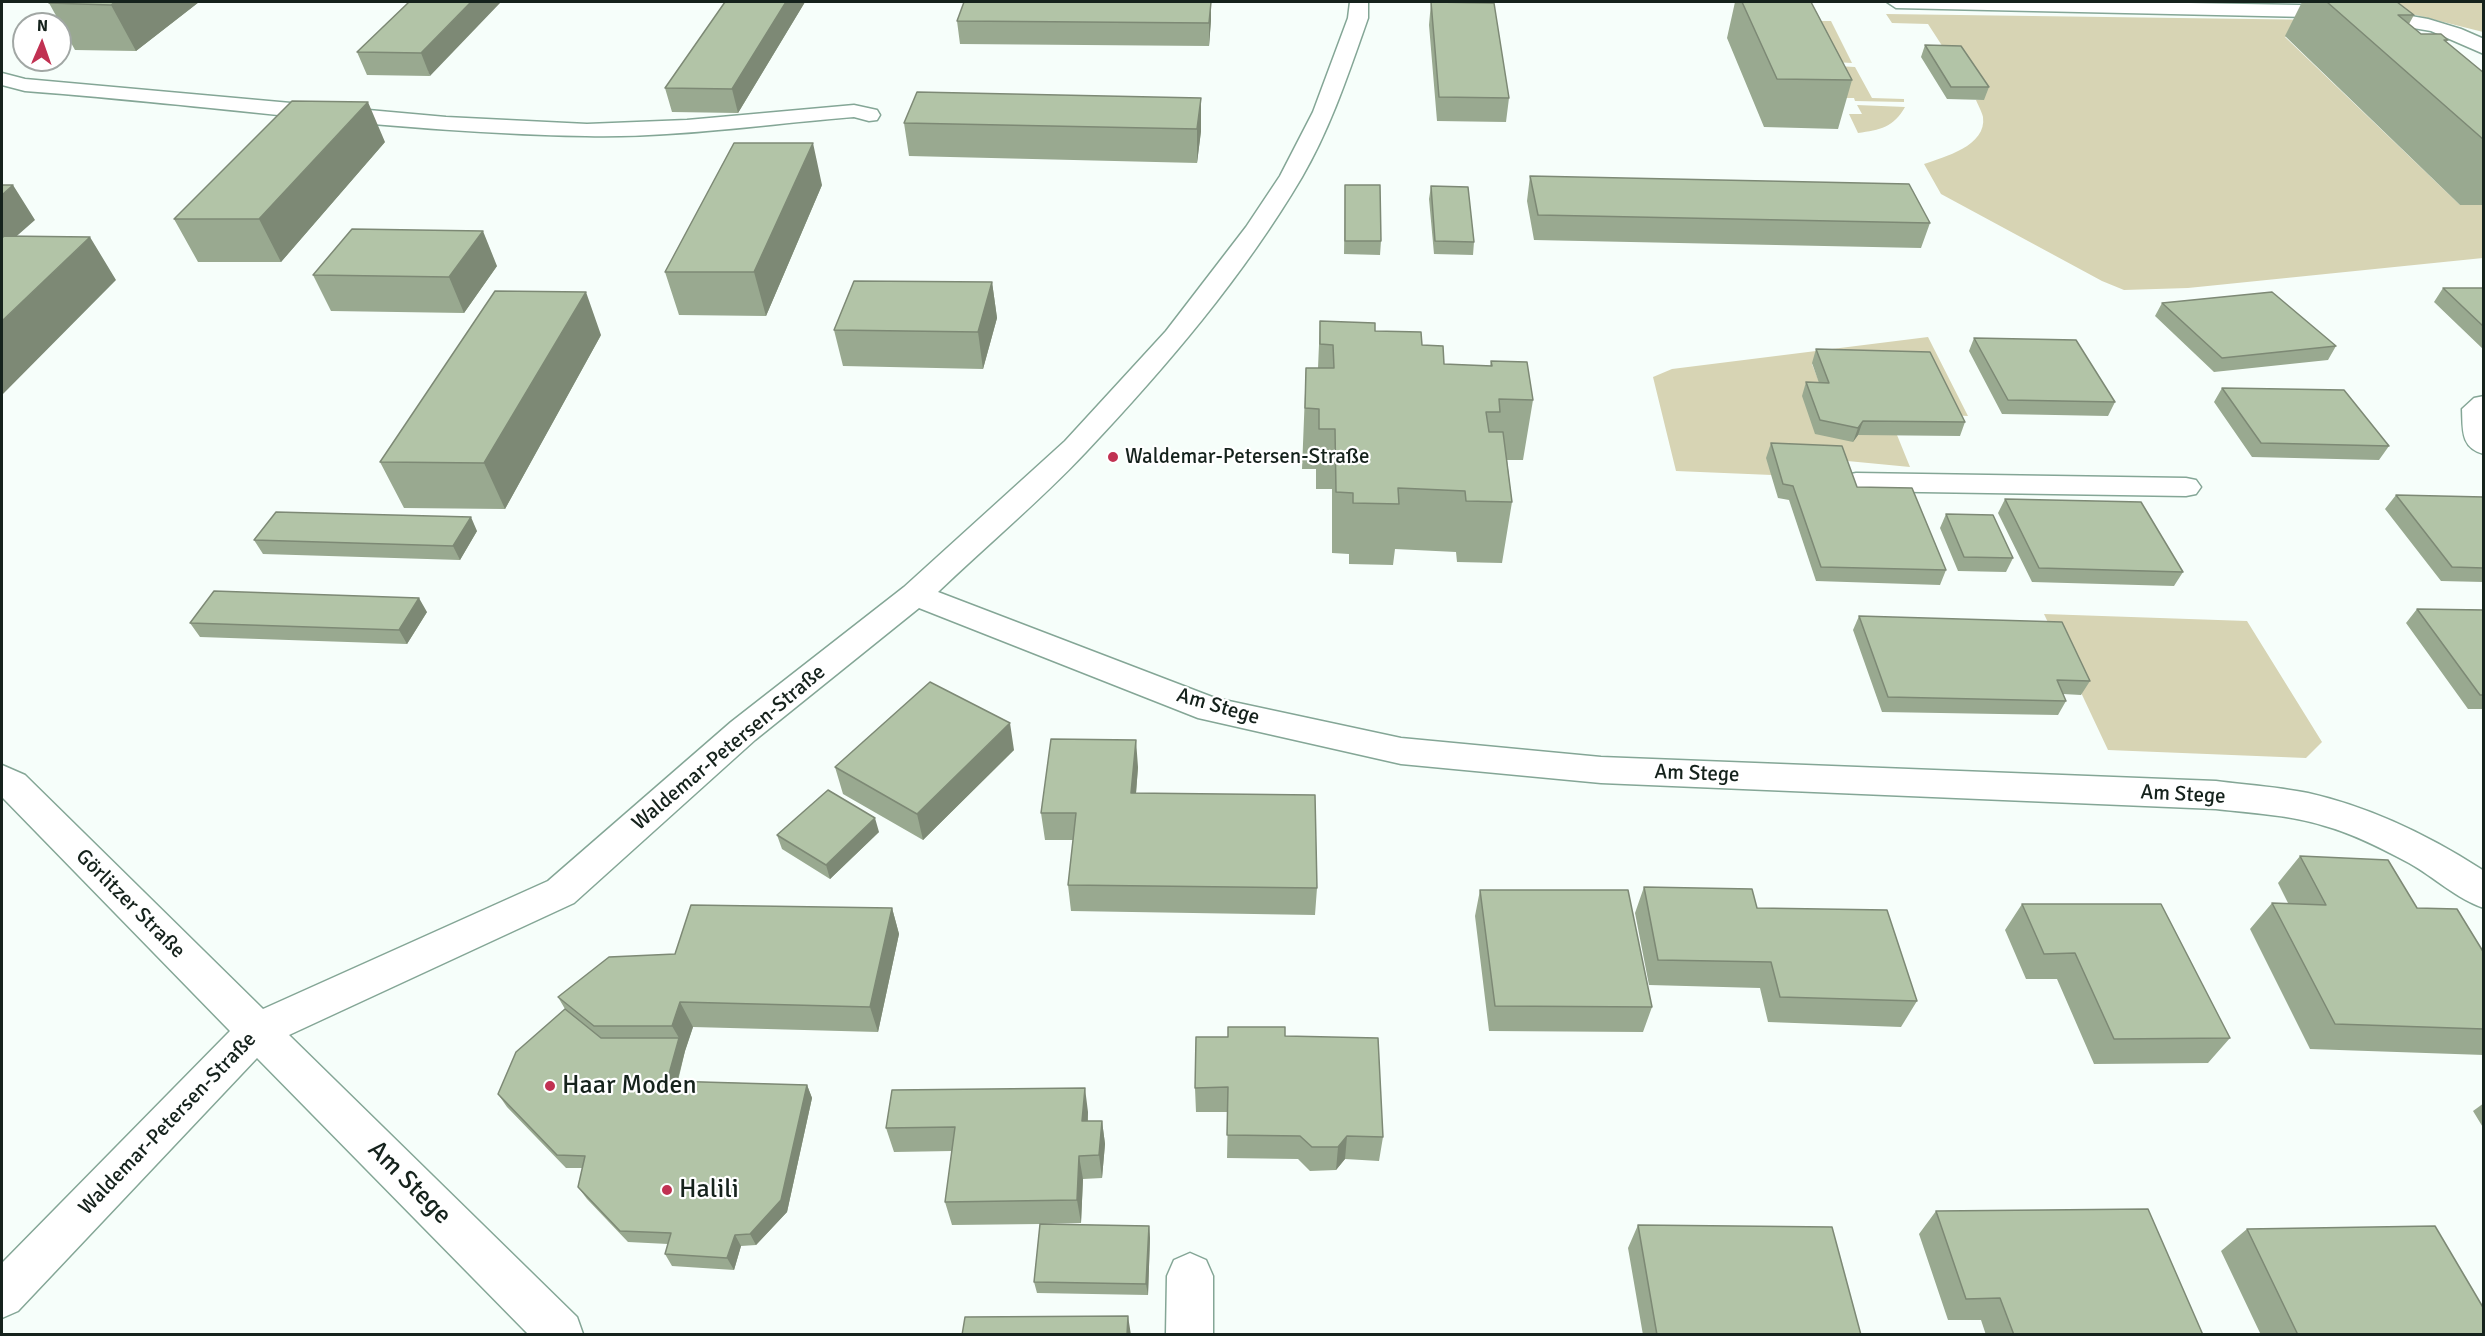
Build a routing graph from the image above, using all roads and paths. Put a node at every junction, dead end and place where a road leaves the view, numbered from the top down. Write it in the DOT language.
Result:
graph roads {
  1 [pos="1359,2"];
  2 [pos="1896,2"];
  3 [pos="2484,48"];
  4 [pos="2,80"];
  5 [pos="869,116"];
  6 [pos="2484,404"];
  7 [pos="2484,445"];
  8 [pos="1856,482"];
  9 [pos="2186,487"];
  10 [pos="915,595"];
  11 [pos="2,778"];
  12 [pos="2484,893"];
  13 [pos="257,1031"];
  14 [pos="1190,1276"];
  15 [pos="2,1295"];
  16 [pos="560,1335"];
  17 [pos="1190,1335"];
  1 -- 10 [label="street, Waldemar-Petersen-Straße"];
  2 -- 3 [label="street"];
  4 -- 5 [label="street"];
  6 -- 7 [label="street"];
  8 -- 9 [label="street"];
  10 -- 12 [label="street, Am Stege"];
  10 -- 13 [label="street, Waldemar-Petersen-Straße"];
  11 -- 13 [label="street, Görlitzer Straße"];
  13 -- 15 [label="street, Waldemar-Petersen-Straße"];
  13 -- 16 [label="street, Am Stege"];
  14 -- 17 [label="street"];
}
